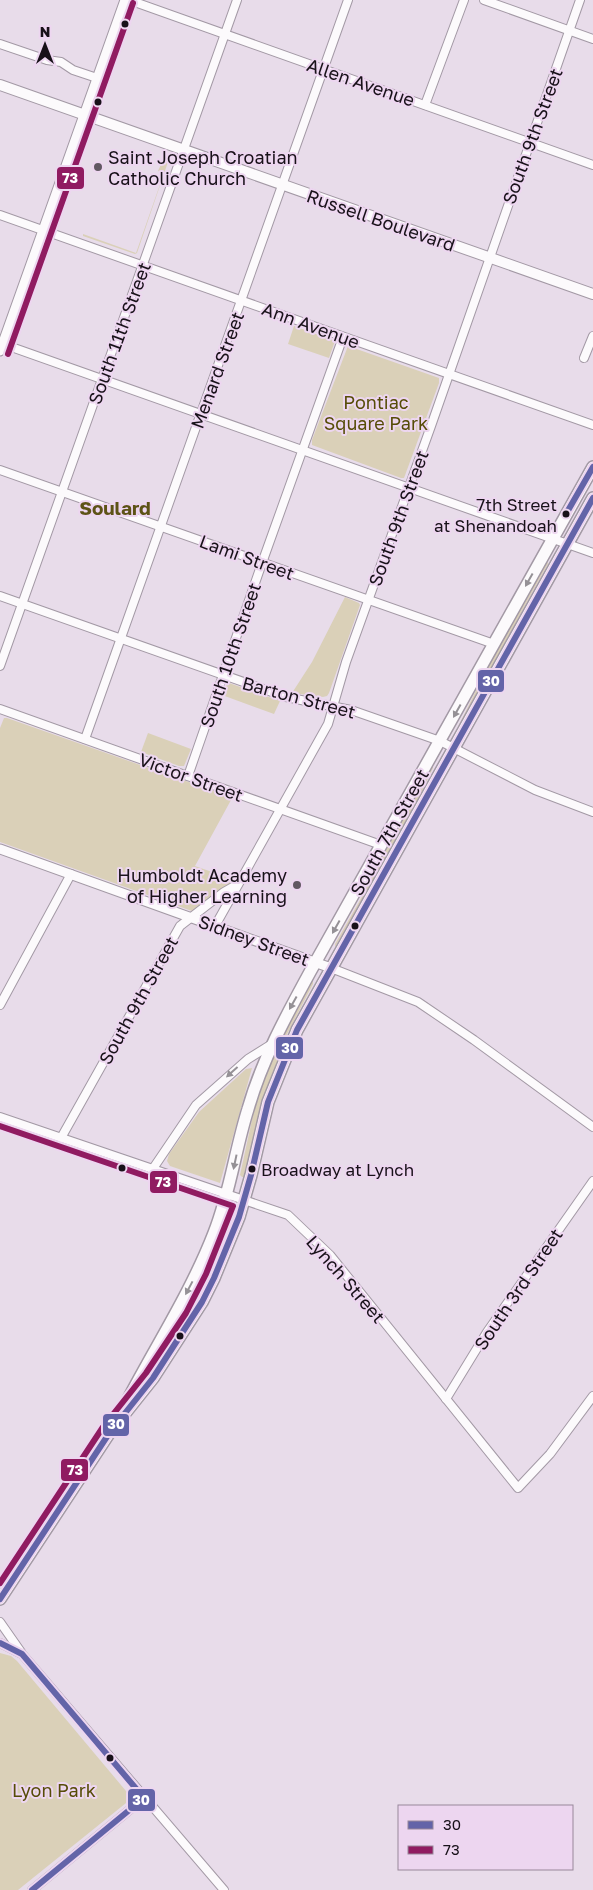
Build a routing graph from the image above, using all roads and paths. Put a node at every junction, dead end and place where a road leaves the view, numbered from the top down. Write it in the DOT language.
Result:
graph roads {
  1 [pos="125,0"];
  2 [pos="129,0"];
  3 [pos="237,0"];
  4 [pos="348,0"];
  5 [pos="464,0"];
  6 [pos="484,0"];
  7 [pos="580,0"];
  8 [pos="570,30"];
  9 [pos="225,34"];
  10 [pos="593,39"];
  11 [pos="0,44"];
  12 [pos="324,69"];
  13 [pos="97,78"];
  14 [pos="0,86"];
  15 [pos="425,105"];
  16 [pos="84,115"];
  17 [pos="530,143"];
  18 [pos="184,150"];
  19 [pos="593,166"];
  20 [pos="282,185"];
  21 [pos="0,215"];
  22 [pos="43,230"];
  23 [pos="490,258"];
  24 [pos="143,266"];
  25 [pos="593,294"];
  26 [pos="241,300"];
  27 [pos="593,336"];
  28 [pos="343,337"];
  29 [pos="1,346"];
  30 [pos="584,358"];
  31 [pos="449,374"];
  32 [pos="103,379"];
  33 [pos="201,414"];
  34 [pos="593,424"];
  35 [pos="303,450"];
  36 [pos="593,467"];
  37 [pos="0,470"];
  38 [pos="409,487"];
  39 [pos="62,492"];
  40 [pos="593,498"];
  41 [pos="161,526"];
  42 [pos="553,538"];
  43 [pos="567,543"];
  44 [pos="593,553"];
  45 [pos="262,563"];
  46 [pos="0,596"];
  47 [pos="369,600"];
  48 [pos="23,604"];
  49 [pos="121,639"];
  50 [pos="494,644"];
  51 [pos="0,666"];
  52 [pos="223,675"];
  53 [pos="333,706"];
  54 [pos="0,710"];
  55 [pos="85,739"];
  56 [pos="440,741"];
  57 [pos="454,748"];
  58 [pos="188,776"];
  59 [pos="281,809"];
  60 [pos="593,812"];
  61 [pos="381,845"];
  62 [pos="0,848"];
  63 [pos="71,874"];
  64 [pos="239,883"];
  65 [pos="190,917"];
  66 [pos="215,926"];
  67 [pos="316,962"];
  68 [pos="331,968"];
  69 [pos="0,1005"];
  70 [pos="272,1044"];
  71 [pos="0,1116"];
  72 [pos="593,1127"];
  73 [pos="61,1138"];
  74 [pos="152,1170"];
  75 [pos="593,1181"];
  76 [pos="227,1195"];
  77 [pos="244,1201"];
  78 [pos="593,1396"];
  79 [pos="446,1399"];
  80 [pos="110,1432"];
  81 [pos="0,1599"];
  82 [pos="0,1622"];
  83 [pos="0,1643"];
  84 [pos="22,1654"];
  85 [pos="144,1798"];
  86 [pos="32,1890"];
  87 [pos="224,1890"];
  1 -- 13 [label="street"];
  2 -- 9 [label="street, Allen Avenue"];
  3 -- 9 [label="street, South 11th Street"];
  4 -- 12 [label="street, Menard Street"];
  5 -- 15 [label="street"];
  6 -- 8 [label="street"];
  7 -- 8 [label="street, South 9th Street"];
  8 -- 10 [label="street"];
  8 -- 17 [label="street, South 9th Street"];
  9 -- 12 [label="street, Allen Avenue"];
  9 -- 18 [label="street, South 11th Street"];
  11 -- 13 [label="street"];
  12 -- 15 [label="street, Allen Avenue"];
  12 -- 20 [label="street, Menard Street"];
  13 -- 16 [label="street"];
  14 -- 16 [label="main road, Russell Boulevard"];
  15 -- 17 [label="street, Allen Avenue"];
  16 -- 18 [label="main road, Russell Boulevard"];
  16 -- 22 [label="street"];
  17 -- 19 [label="street, Allen Avenue"];
  17 -- 23 [label="street, South 9th Street"];
  18 -- 20 [label="main road, Russell Boulevard"];
  18 -- 24 [label="street, South 11th Street"];
  20 -- 23 [label="main road, Russell Boulevard"];
  20 -- 26 [label="street, Menard Street"];
  21 -- 22 [label="street, Ann Avenue"];
  22 -- 24 [label="street, Ann Avenue"];
  22 -- 29 [label="street"];
  23 -- 25 [label="main road, Russell Boulevard"];
  23 -- 31 [label="street, South 9th Street"];
  24 -- 26 [label="street, Ann Avenue"];
  24 -- 32 [label="street, South 11th Street"];
  26 -- 28 [label="street, Ann Avenue"];
  26 -- 33 [label="street, Menard Street"];
  27 -- 30 [label="street"];
  28 -- 31 [label="street, Ann Avenue"];
  28 -- 35 [label="street, South 10th Street"];
  29 -- 32 [label="street"];
  31 -- 34 [label="street, Ann Avenue"];
  31 -- 38 [label="street, South 9th Street"];
  32 -- 33 [label="street"];
  32 -- 39 [label="street, South 11th Street"];
  33 -- 35 [label="street"];
  33 -- 41 [label="street, Menard Street"];
  35 -- 38 [label="street"];
  35 -- 45 [label="street, South 10th Street"];
  36 -- 42 [label="main road, South 7th Street"];
  37 -- 39 [label="street, Lami Street"];
  38 -- 42 [label="street"];
  38 -- 47 [label="street, South 9th Street"];
  39 -- 41 [label="street, Lami Street"];
  39 -- 48 [label="street, South 11th Street"];
  40 -- 43 [label="main road, South 7th Street"];
  41 -- 45 [label="street, Lami Street"];
  41 -- 49 [label="street, Menard Street"];
  42 -- 43 [label="street"];
  42 -- 50 [label="main road, South 7th Street, one-way"];
  43 -- 44 [label="street"];
  43 -- 57 [label="main road, South 7th Street"];
  45 -- 47 [label="street, Lami Street"];
  45 -- 52 [label="street, South 10th Street"];
  46 -- 48 [label="street, Barton Street"];
  47 -- 50 [label="street, Lami Street"];
  47 -- 53 [label="street, South 9th Street"];
  48 -- 49 [label="street, Barton Street"];
  48 -- 51 [label="street, South 11th Street"];
  49 -- 52 [label="street, Barton Street"];
  49 -- 55 [label="street, Menard Street"];
  50 -- 56 [label="main road, South 7th Street, one-way"];
  52 -- 53 [label="street, Barton Street"];
  52 -- 58 [label="street, South 10th Street"];
  53 -- 56 [label="street, Barton Street"];
  53 -- 59 [label="street, South 9th Street"];
  54 -- 55 [label="street, Victor Street"];
  55 -- 58 [label="street, Victor Street"];
  56 -- 57 [label="street, Barton Street"];
  56 -- 61 [label="main road, South 7th Street"];
  57 -- 60 [label="street, Barton Street"];
  57 -- 68 [label="main road, South 7th Street"];
  58 -- 59 [label="street, Victor Street"];
  59 -- 61 [label="street, Victor Street"];
  59 -- 64 [label="street, South 9th Street"];
  61 -- 67 [label="main road, South 7th Street, one-way"];
  62 -- 63 [label="street, Sidney Street"];
  63 -- 65 [label="street, Sidney Street"];
  63 -- 69 [label="street"];
  64 -- 65 [label="street, South 9th Street"];
  64 -- 66 [label="street, South 9th Street"];
  65 -- 66 [label="street, Sidney Street"];
  65 -- 73 [label="street, South 9th Street"];
  66 -- 67 [label="street, Sidney Street"];
  67 -- 68 [label="street, Sidney Street"];
  67 -- 70 [label="main road, South 7th Street, one-way"];
  68 -- 72 [label="street, Sidney Street"];
  68 -- 77 [label="main road, South 7th Street"];
  70 -- 74 [label="street, South 7th Street, one-way"];
  70 -- 76 [label="main road, one-way"];
  71 -- 73 [label="street, Lynch Street"];
  73 -- 74 [label="street, Lynch Street"];
  74 -- 76 [label="street, Lynch Street"];
  75 -- 79 [label="street, South 3rd Street"];
  76 -- 77 [label="street, Lynch Street"];
  76 -- 80 [label="main road, one-way"];
  77 -- 79 [label="street, Lynch Street"];
  77 -- 80 [label="main road, South 7th Street"];
  78 -- 79 [label="street, Lynch Street"];
  80 -- 81 [label="main road"];
  82 -- 84 [label="street"];
  83 -- 84 [label="street"];
  84 -- 85 [label="street"];
  85 -- 86 [label="street"];
  85 -- 87 [label="street"];
}
